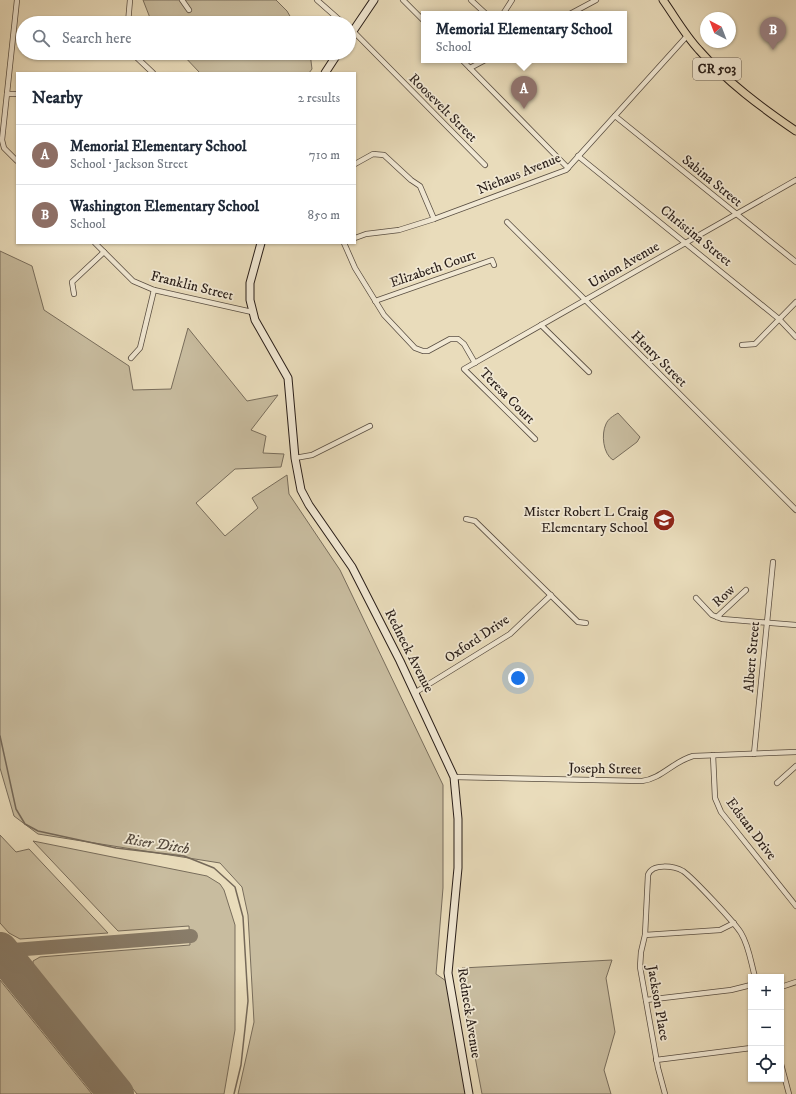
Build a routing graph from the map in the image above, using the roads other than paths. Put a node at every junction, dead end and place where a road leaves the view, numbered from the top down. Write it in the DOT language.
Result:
graph roads {
  1 [pos="17,0"];
  2 [pos="130,0"];
  3 [pos="182,0"];
  4 [pos="317,0"];
  5 [pos="374,0"];
  6 [pos="403,0"];
  7 [pos="471,0"];
  8 [pos="512,0"];
  9 [pos="596,0"];
  10 [pos="663,0"];
  11 [pos="189,10"];
  12 [pos="483,11"];
  13 [pos="505,11"];
  14 [pos="576,11"];
  15 [pos="129,16"];
  16 [pos="335,16"];
  17 [pos="421,18"];
  18 [pos="356,23"];
  19 [pos="356,34"];
  20 [pos="687,36"];
  21 [pos="139,60"];
  22 [pos="333,60"];
  23 [pos="465,63"];
  24 [pos="479,63"];
  25 [pos="470,68"];
  26 [pos="152,72"];
  27 [pos="326,72"];
  28 [pos="7,94"];
  29 [pos="16,94"];
  30 [pos="615,116"];
  31 [pos="796,131"];
  32 [pos="578,156"];
  33 [pos="16,160"];
  34 [pos="356,163"];
  35 [pos="485,165"];
  36 [pos="568,168"];
  37 [pos="796,180"];
  38 [pos="735,215"];
  39 [pos="434,219"];
  40 [pos="507,222"];
  41 [pos="356,238"];
  42 [pos="686,242"];
  43 [pos="96,244"];
  44 [pos="260,244"];
  45 [pos="345,244"];
  46 [pos="104,252"];
  47 [pos="796,262"];
  48 [pos="494,265"];
  49 [pos="154,290"];
  50 [pos="74,294"];
  51 [pos="586,299"];
  52 [pos="375,301"];
  53 [pos="796,302"];
  54 [pos="252,312"];
  55 [pos="779,319"];
  56 [pos="541,325"];
  57 [pos="796,337"];
  58 [pos="742,345"];
  59 [pos="130,358"];
  60 [pos="475,363"];
  61 [pos="464,369"];
  62 [pos="589,372"];
  63 [pos="370,426"];
  64 [pos="535,438"];
  65 [pos="295,458"];
  66 [pos="796,510"];
  67 [pos="466,519"];
  68 [pos="772,562"];
  69 [pos="746,590"];
  70 [pos="551,595"];
  71 [pos="696,598"];
  72 [pos="717,617"];
  73 [pos="586,622"];
  74 [pos="766,623"];
  75 [pos="796,626"];
  76 [pos="416,692"];
  77 [pos="796,752"];
  78 [pos="754,754"];
  79 [pos="713,755"];
  80 [pos="796,766"];
  81 [pos="454,777"];
  82 [pos="777,783"];
  83 [pos="796,906"];
  84 [pos="734,924"];
  85 [pos="645,935"];
  86 [pos="754,974"];
  87 [pos="796,982"];
  88 [pos="748,986"];
  89 [pos="784,986"];
  90 [pos="646,1000"];
  91 [pos="748,1048"];
  92 [pos="656,1060"];
  93 [pos="784,1075"];
  94 [pos="469,1094"];
  95 [pos="664,1094"];
  96 [pos="789,1094"];
  1 -- 28 [label="street"];
  2 -- 15 [label="street"];
  3 -- 11 [label="street"];
  4 -- 16 [label="street"];
  5 -- 18 [label="street"];
  6 -- 17 [label="street"];
  7 -- 12 [label="street"];
  8 -- 13 [label="street"];
  9 -- 14 [label="street"];
  10 -- 20 [label="main road, CR 503"];
  19 -- 35 [label="street, Roosevelt Street"];
  20 -- 30 [label="street, Niehaus Avenue"];
  20 -- 31 [label="main road, CR 503"];
  21 -- 26 [label="street"];
  22 -- 27 [label="street"];
  23 -- 25 [label="street"];
  24 -- 25 [label="street"];
  25 -- 36 [label="street"];
  28 -- 29 [label="street"];
  28 -- 33 [label="street"];
  30 -- 32 [label="street, Niehaus Avenue"];
  30 -- 38 [label="street, Sabina Street"];
  32 -- 36 [label="street, Niehaus Avenue"];
  32 -- 42 [label="street, Christina Street"];
  34 -- 39 [label="street"];
  36 -- 39 [label="street, Niehaus Avenue"];
  37 -- 38 [label="street, Union Avenue"];
  38 -- 42 [label="street, Union Avenue"];
  38 -- 47 [label="street, Sabina Street"];
  39 -- 41 [label="street, Niehaus Avenue"];
  40 -- 51 [label="street, Henry Street"];
  42 -- 51 [label="street, Union Avenue"];
  42 -- 55 [label="street, Christina Street"];
  43 -- 46 [label="street, Franklin Street"];
  44 -- 54 [label="street, Redneck Avenue"];
  45 -- 52 [label="street"];
  46 -- 49 [label="street, Franklin Street"];
  46 -- 50 [label="street"];
  48 -- 52 [label="street, Elizabeth Court"];
  49 -- 54 [label="street, Franklin Street"];
  49 -- 59 [label="street"];
  51 -- 56 [label="street, Union Avenue"];
  51 -- 66 [label="street, Henry Street"];
  52 -- 60 [label="street"];
  53 -- 55 [label="street"];
  54 -- 65 [label="street, Redneck Avenue"];
  55 -- 57 [label="street, Christina Street"];
  55 -- 58 [label="street"];
  56 -- 60 [label="street, Union Avenue"];
  56 -- 62 [label="street"];
  60 -- 61 [label="street, Union Avenue"];
  61 -- 64 [label="street, Teresa Court"];
  63 -- 65 [label="street"];
  65 -- 76 [label="street, Redneck Avenue"];
  67 -- 70 [label="street"];
  68 -- 74 [label="street, Albert Street"];
  69 -- 72 [label="street, Row"];
  70 -- 73 [label="street"];
  70 -- 76 [label="street, Oxford Drive"];
  71 -- 72 [label="street"];
  72 -- 74 [label="street"];
  74 -- 75 [label="street"];
  74 -- 78 [label="street, Albert Street"];
  76 -- 81 [label="street, Redneck Avenue"];
  77 -- 78 [label="street, Joseph Street"];
  78 -- 79 [label="street, Joseph Street"];
  79 -- 81 [label="street, Joseph Street"];
  79 -- 83 [label="street, Edstan Drive"];
  80 -- 82 [label="street"];
  81 -- 94 [label="street, Redneck Avenue"];
  84 -- 85 [label="street"];
  84 -- 85 [label="street, Jackson Place"];
  84 -- 86 [label="street"];
  85 -- 90 [label="street, Jackson Place"];
  87 -- 89 [label="street"];
  88 -- 90 [label="street"];
  90 -- 92 [label="street, Jackson Place"];
  91 -- 92 [label="street"];
  92 -- 95 [label="street, Jackson Place"];
  93 -- 96 [label="street"];
}
